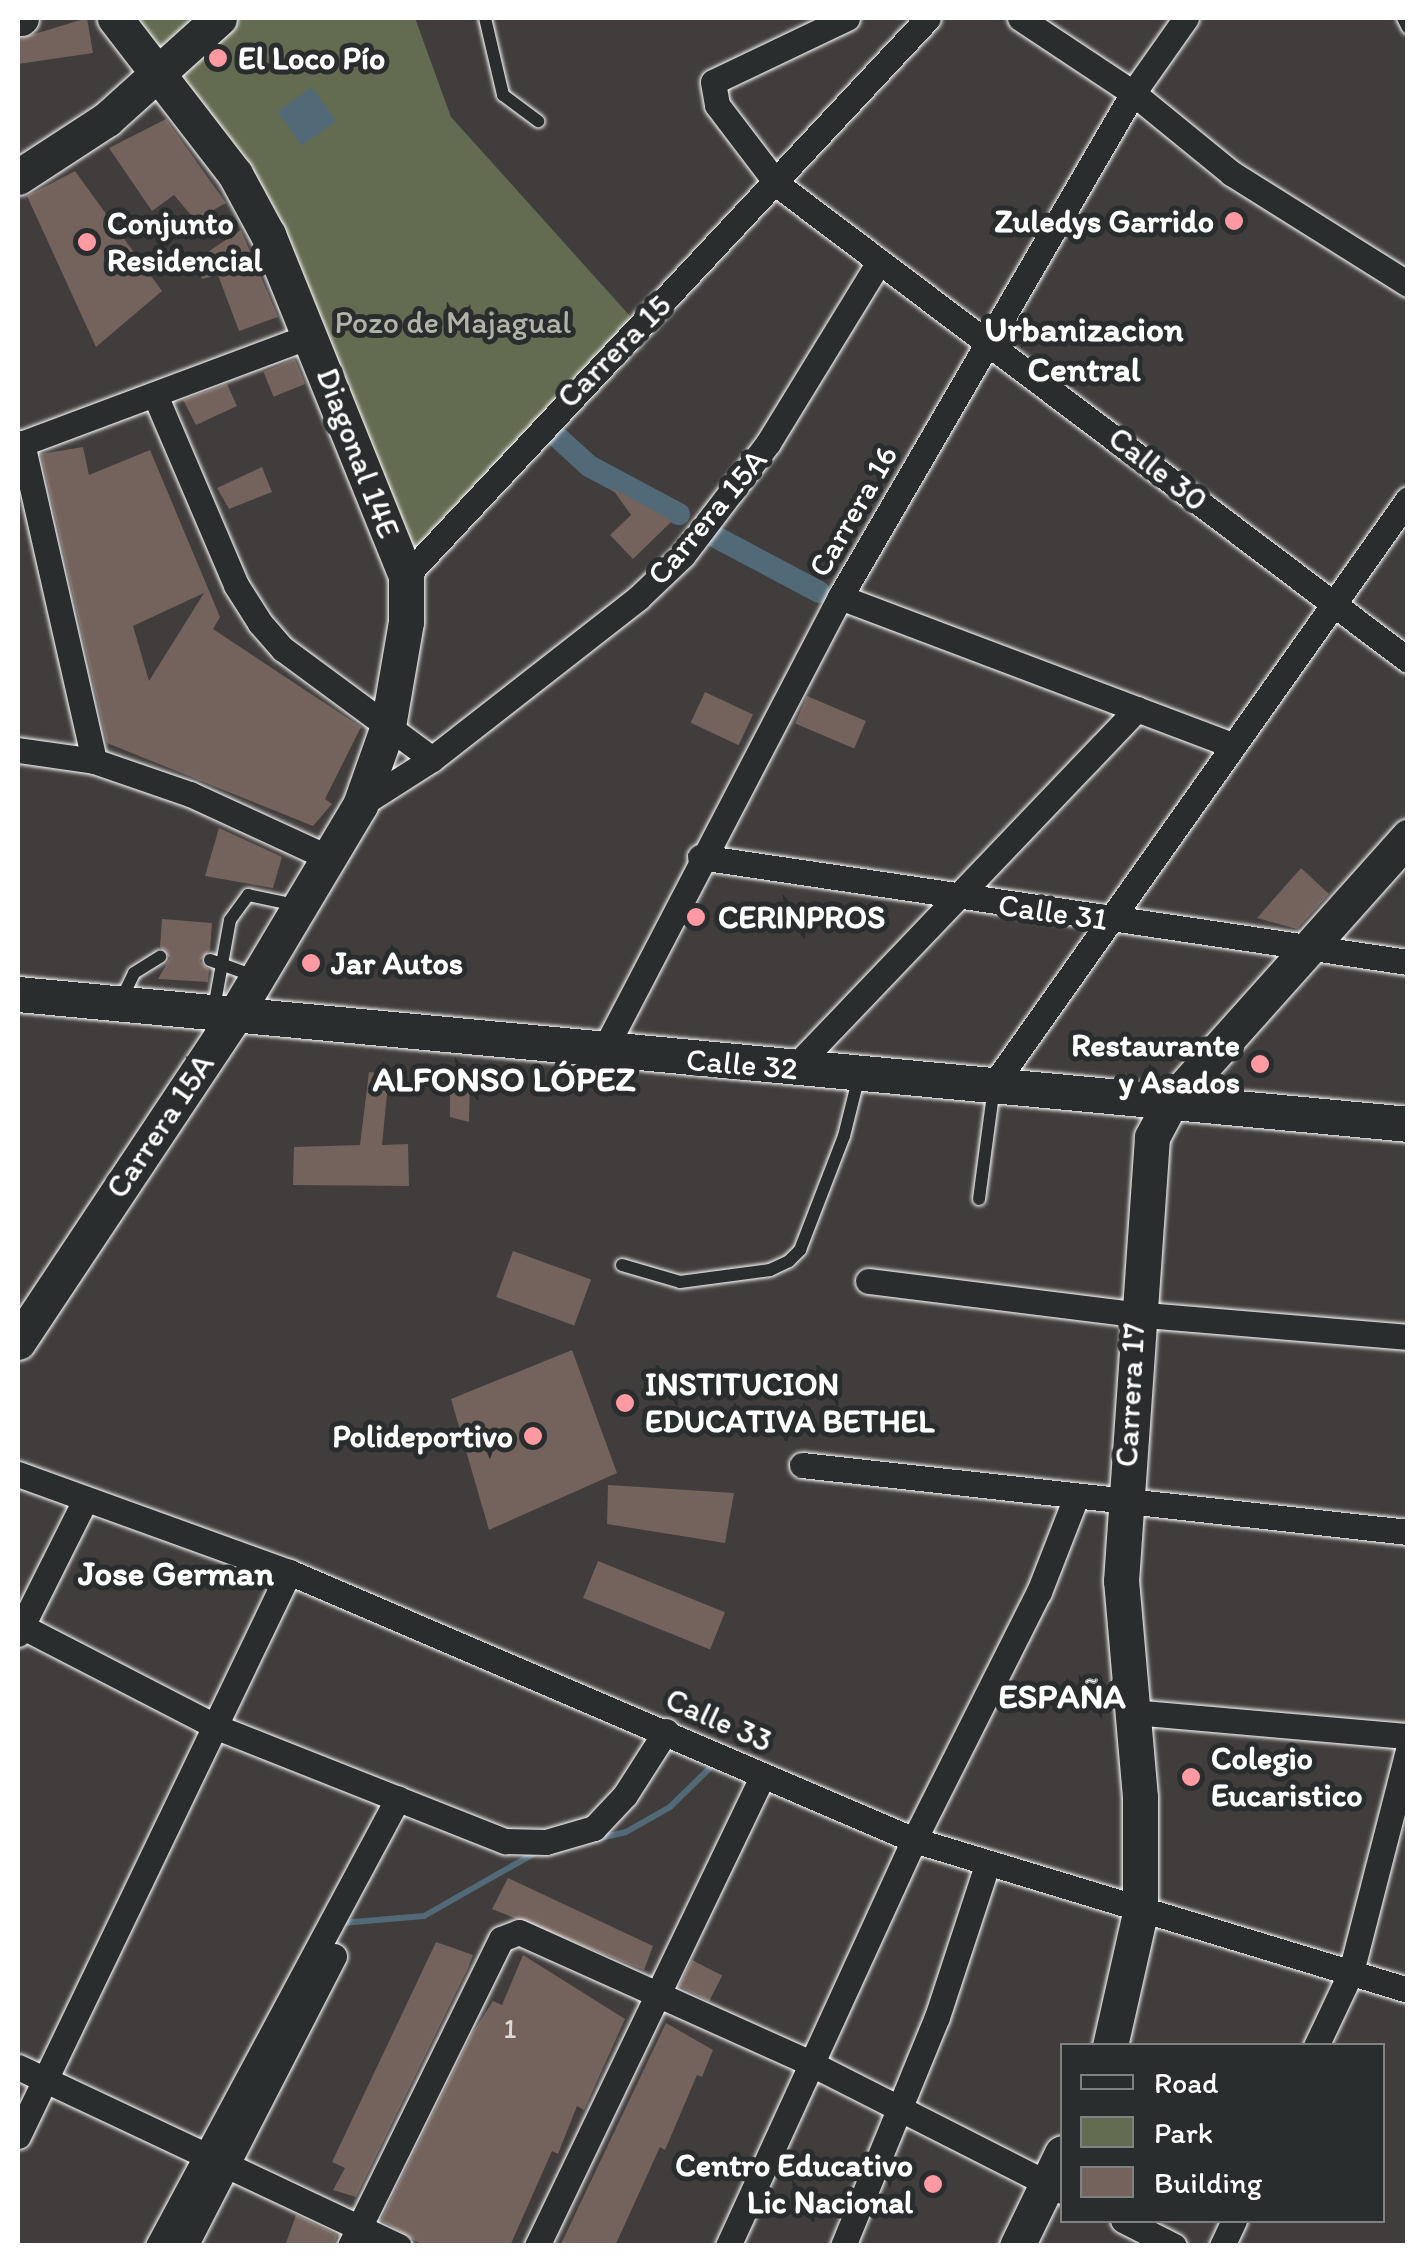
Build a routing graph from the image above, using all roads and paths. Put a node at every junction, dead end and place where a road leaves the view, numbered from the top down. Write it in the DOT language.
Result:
graph roads {
  1 [pos="115,18"];
  2 [pos="217,18"];
  3 [pos="485,18"];
  4 [pos="848,18"];
  5 [pos="928,18"];
  6 [pos="1020,18"];
  7 [pos="1186,18"];
  8 [pos="1402,18"];
  9 [pos="1408,28"];
  10 [pos="160,72"];
  11 [pos="1133,92"];
  12 [pos="538,120"];
  13 [pos="18,177"];
  14 [pos="778,184"];
  15 [pos="879,262"];
  16 [pos="1408,284"];
  17 [pos="312,336"];
  18 [pos="989,339"];
  19 [pos="154,395"];
  20 [pos="20,444"];
  21 [pos="1408,499"];
  22 [pos="406,576"];
  23 [pos="840,597"];
  24 [pos="1331,602"];
  25 [pos="1408,660"];
  26 [pos="1136,709"];
  27 [pos="388,726"];
  28 [pos="1230,744"];
  29 [pos="18,750"];
  30 [pos="432,760"];
  31 [pos="94,761"];
  32 [pos="360,805"];
  33 [pos="1408,836"];
  34 [pos="327,857"];
  35 [pos="700,857"];
  36 [pos="954,898"];
  37 [pos="298,906"];
  38 [pos="1111,920"];
  39 [pos="1311,950"];
  40 [pos="160,956"];
  41 [pos="210,960"];
  42 [pos="1408,962"];
  43 [pos="241,971"];
  44 [pos="18,994"];
  45 [pos="120,1004"];
  46 [pos="222,1016"];
  47 [pos="603,1052"];
  48 [pos="792,1069"];
  49 [pos="860,1074"];
  50 [pos="995,1084"];
  51 [pos="1171,1102"];
  52 [pos="1408,1124"];
  53 [pos="980,1199"];
  54 [pos="622,1266"];
  55 [pos="868,1281"];
  56 [pos="1134,1314"];
  57 [pos="1408,1337"];
  58 [pos="18,1342"];
  59 [pos="802,1464"];
  60 [pos="18,1474"];
  61 [pos="1076,1497"];
  62 [pos="86,1500"];
  63 [pos="1124,1501"];
  64 [pos="1408,1532"];
  65 [pos="289,1572"];
  66 [pos="19,1630"];
  67 [pos="1132,1712"];
  68 [pos="219,1728"];
  69 [pos="666,1731"];
  70 [pos="1408,1736"];
  71 [pos="1408,1750"];
  72 [pos="763,1775"];
  73 [pos="398,1798"];
  74 [pos="914,1840"];
  75 [pos="987,1865"];
  76 [pos="1140,1912"];
  77 [pos="334,1956"];
  78 [pos="1350,1972"];
  79 [pos="1408,1990"];
  80 [pos="657,1994"];
  81 [pos="1111,2043"];
  82 [pos="1317,2043"];
  83 [pos="810,2062"];
  84 [pos="18,2067"];
  85 [pos="43,2079"];
  86 [pos="901,2109"];
  87 [pos="18,2136"];
  88 [pos="213,2161"];
  89 [pos="1058,2176"];
  90 [pos="1129,2223"];
  91 [pos="1233,2223"];
  92 [pos="354,2236"];
  93 [pos="158,2246"];
  94 [pos="185,2246"];
  95 [pos="399,2246"];
  96 [pos="537,2246"];
  97 [pos="728,2246"];
  98 [pos="843,2246"];
  99 [pos="1017,2246"];
  100 [pos="1174,2246"];
  101 [pos="1222,2246"];
  1 -- 10 [label="street, Diagonal 14E"];
  2 -- 10 [label="street"];
  3 -- 12 [label="lane"];
  4 -- 14 [label="street, Calle 30"];
  5 -- 14 [label="street, Carrera 15"];
  6 -- 11 [label="street"];
  7 -- 11 [label="street, Carrera 16"];
  8 -- 9 [label="lane"];
  10 -- 13 [label="street"];
  10 -- 17 [label="street, Diagonal 14E"];
  11 -- 16 [label="street"];
  11 -- 18 [label="street, Carrera 16"];
  14 -- 15 [label="street, Calle 30"];
  14 -- 22 [label="street, Carrera 15"];
  15 -- 18 [label="street, Calle 30"];
  15 -- 30 [label="street, Carrera 15A"];
  17 -- 19 [label="street"];
  17 -- 22 [label="street, Diagonal 14E"];
  18 -- 23 [label="street, Carrera 16"];
  18 -- 24 [label="street, Calle 30"];
  19 -- 20 [label="street"];
  19 -- 27 [label="street"];
  20 -- 31 [label="street"];
  21 -- 24 [label="street"];
  22 -- 27 [label="street"];
  23 -- 26 [label="street"];
  23 -- 35 [label="street, Carrera 16"];
  24 -- 25 [label="street, Calle 30"];
  24 -- 28 [label="street"];
  26 -- 28 [label="street"];
  26 -- 36 [label="street"];
  27 -- 30 [label="street"];
  27 -- 32 [label="street, Carrera 15A"];
  28 -- 38 [label="street"];
  29 -- 31 [label="street"];
  30 -- 32 [label="street, Carrera 15A"];
  31 -- 34 [label="street"];
  32 -- 34 [label="street, Carrera 15A"];
  33 -- 39 [label="street, Carrera 17"];
  34 -- 37 [label="street, Carrera 15A"];
  35 -- 36 [label="street, Calle 31"];
  35 -- 47 [label="street, Carrera 16"];
  36 -- 38 [label="street, Calle 31"];
  36 -- 48 [label="street"];
  37 -- 43 [label="street, Carrera 15A"];
  37 -- 43 [label="lane"];
  38 -- 39 [label="street, Calle 31"];
  38 -- 50 [label="street"];
  39 -- 42 [label="street, Calle 31"];
  39 -- 51 [label="street, Carrera 17"];
  40 -- 45 [label="lane"];
  41 -- 43 [label="lane"];
  43 -- 46 [label="street, Carrera 15A"];
  44 -- 45 [label="street, Calle 32"];
  45 -- 46 [label="street, Calle 32"];
  46 -- 47 [label="street, Calle 32"];
  46 -- 58 [label="street, Carrera 15A"];
  47 -- 48 [label="street, Calle 32"];
  48 -- 49 [label="street, Calle 32"];
  49 -- 50 [label="street, Calle 32"];
  49 -- 54 [label="lane"];
  50 -- 51 [label="street, Calle 32"];
  50 -- 53 [label="lane"];
  51 -- 52 [label="street, Calle 32"];
  51 -- 56 [label="street, Carrera 17"];
  55 -- 56 [label="street"];
  56 -- 57 [label="street"];
  56 -- 63 [label="street, Carrera 17"];
  59 -- 61 [label="street"];
  60 -- 62 [label="street, Calle 33"];
  61 -- 63 [label="street"];
  61 -- 74 [label="street"];
  62 -- 65 [label="street, Calle 33"];
  62 -- 66 [label="street"];
  63 -- 64 [label="street"];
  63 -- 67 [label="street, Carrera 17"];
  65 -- 68 [label="street"];
  65 -- 69 [label="street, Calle 33"];
  66 -- 68 [label="street"];
  67 -- 70 [label="street"];
  67 -- 76 [label="street, Carrera 17"];
  68 -- 73 [label="street"];
  68 -- 85 [label="street"];
  69 -- 72 [label="street, Calle 33"];
  69 -- 73 [label="street"];
  71 -- 78 [label="street"];
  72 -- 74 [label="street, Calle 33"];
  72 -- 80 [label="street"];
  73 -- 88 [label="street"];
  74 -- 75 [label="street, Calle 33"];
  74 -- 83 [label="street"];
  75 -- 76 [label="street, Calle 33"];
  75 -- 86 [label="street"];
  76 -- 78 [label="street, Calle 33"];
  76 -- 81 [label="street, Carrera 17"];
  77 -- 88 [label="street"];
  78 -- 79 [label="street, Calle 33"];
  78 -- 82 [label="street"];
  80 -- 83 [label="street"];
  80 -- 92 [label="street"];
  80 -- 96 [label="street"];
  83 -- 86 [label="street"];
  83 -- 97 [label="street"];
  84 -- 85 [label="street"];
  85 -- 87 [label="street"];
  85 -- 88 [label="street"];
  86 -- 89 [label="street"];
  86 -- 98 [label="street"];
  88 -- 92 [label="street"];
  88 -- 93 [label="street"];
  88 -- 94 [label="street"];
  89 -- 99 [label="street"];
  90 -- 100 [label="street"];
  91 -- 101 [label="street"];
  92 -- 95 [label="street"];
}
